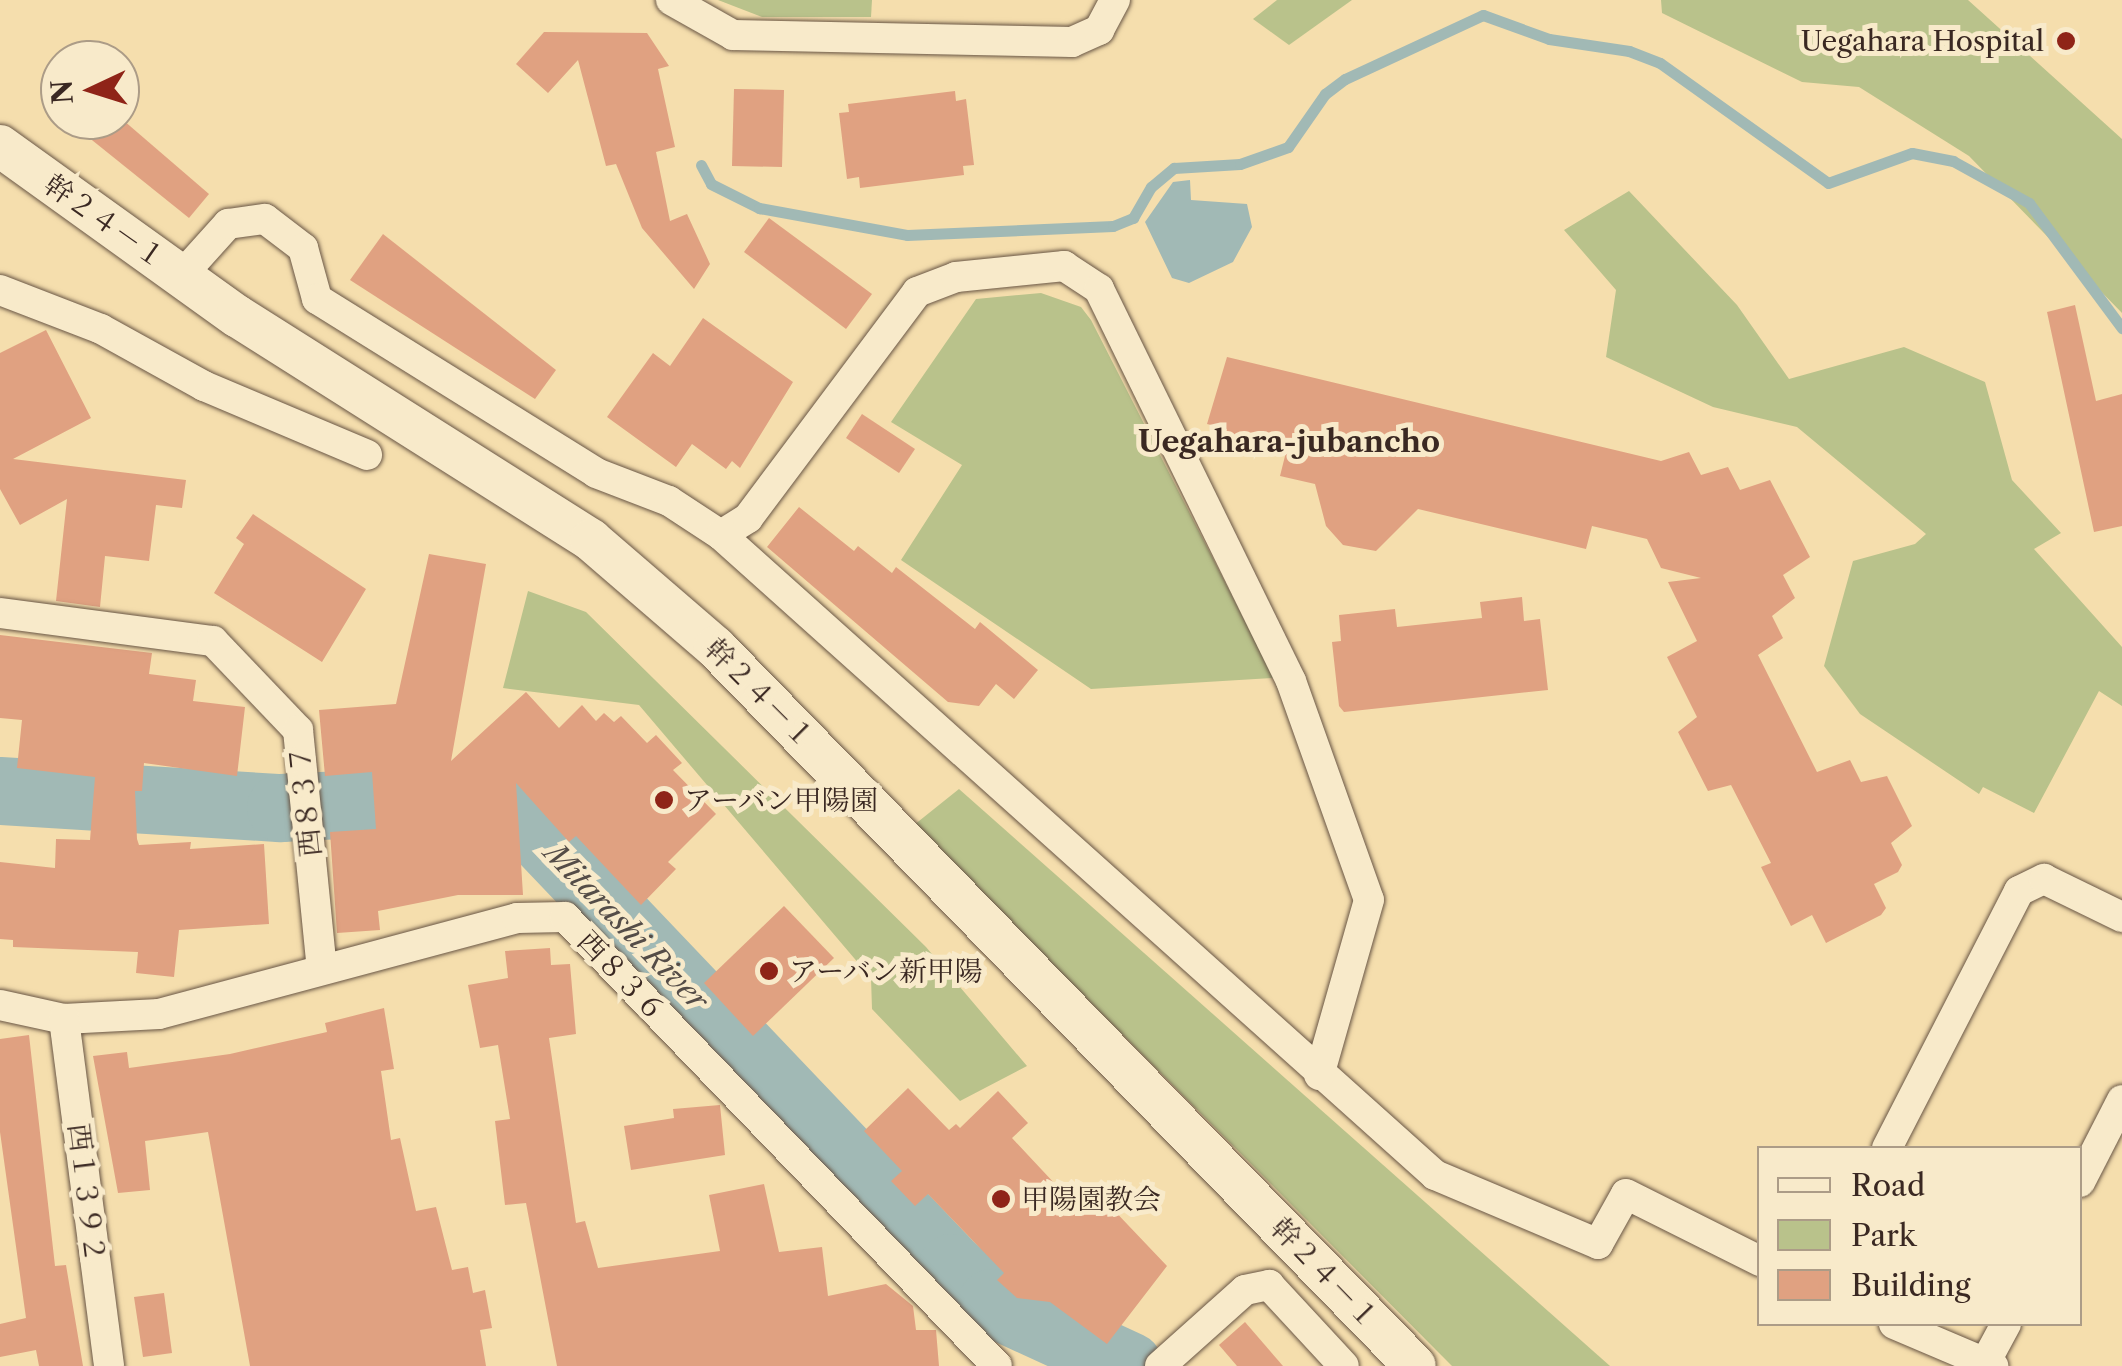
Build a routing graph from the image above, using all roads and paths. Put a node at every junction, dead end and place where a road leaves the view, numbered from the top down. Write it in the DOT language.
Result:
graph roads {
  1 [pos="671,0"];
  2 [pos="1115,0"];
  3 [pos="0,146"];
  4 [pos="182,275"];
  5 [pos="0,290"];
  6 [pos="367,454"];
  7 [pos="722,535"];
  8 [pos="0,613"];
  9 [pos="2122,917"];
  10 [pos="322,970"];
  11 [pos="0,1005"];
  12 [pos="64,1019"];
  13 [pos="1318,1075"];
  14 [pos="2119,1115"];
  15 [pos="1888,1146"];
  16 [pos="2082,1179"];
  17 [pos="1757,1260"];
  18 [pos="1899,1326"];
  19 [pos="2005,1326"];
  20 [pos="1989,1364"];
  21 [pos="109,1366"];
  22 [pos="998,1366"];
  23 [pos="1160,1366"];
  24 [pos="1344,1366"];
  25 [pos="1415,1366"];
  1 -- 2 [label="street"];
  3 -- 4 [label="street, 幹２４－１"];
  4 -- 7 [label="street"];
  4 -- 25 [label="street, 幹２４－１"];
  5 -- 6 [label="street"];
  7 -- 13 [label="street"];
  7 -- 13 [label="street"];
  8 -- 10 [label="street, 西８３７"];
  9 -- 15 [label="street"];
  10 -- 12 [label="street, 西８３６"];
  10 -- 22 [label="street, 西８３６"];
  11 -- 12 [label="street, 西８３６"];
  12 -- 21 [label="street, 西１３９２"];
  13 -- 17 [label="street"];
  14 -- 16 [label="street"];
  18 -- 20 [label="street"];
  19 -- 20 [label="street"];
  23 -- 24 [label="street"];
}
